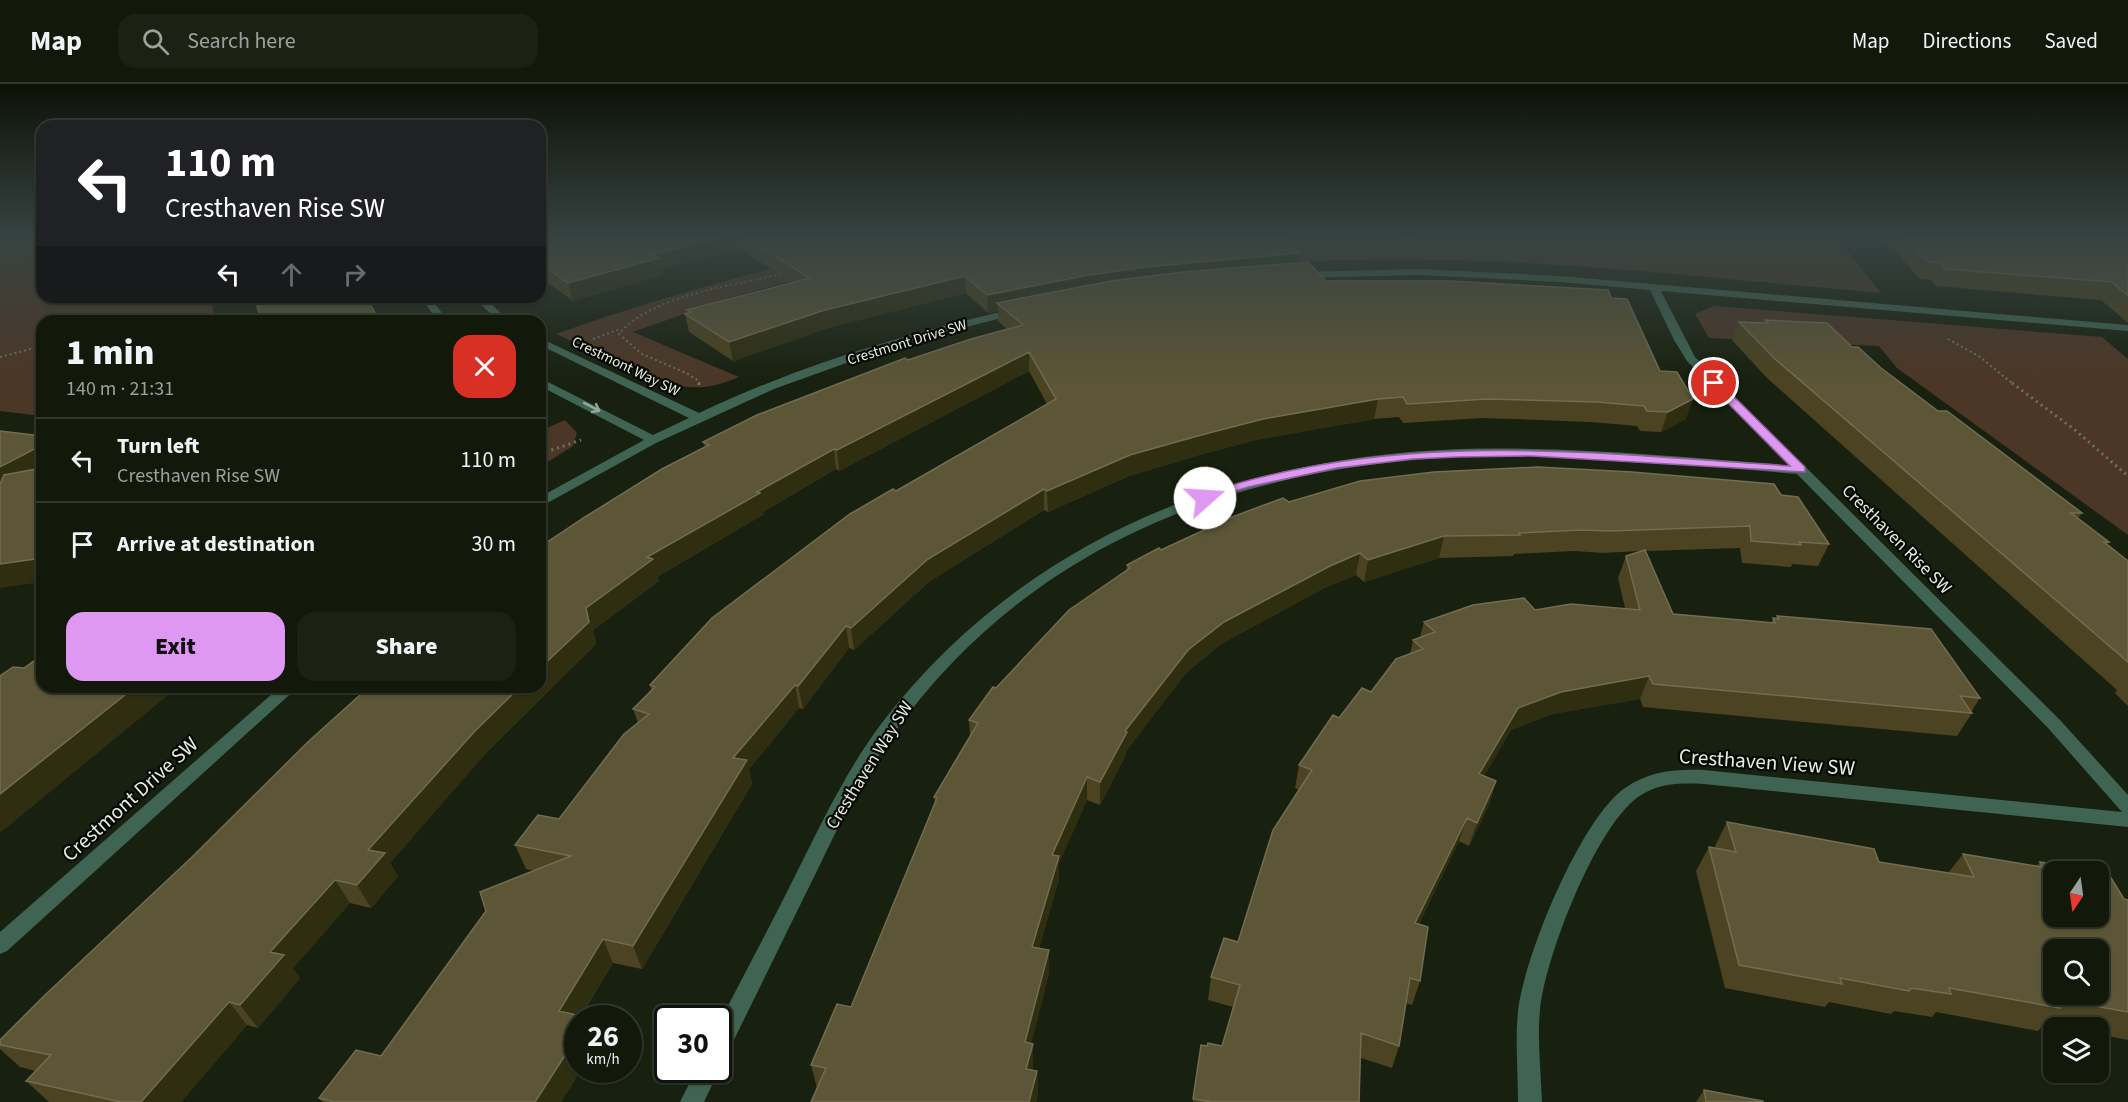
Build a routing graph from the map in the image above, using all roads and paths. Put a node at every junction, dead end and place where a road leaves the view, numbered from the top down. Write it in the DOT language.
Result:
graph roads {
  1 [pos="734,286"];
  2 [pos="1635,286"];
  3 [pos="1654,287"];
  4 [pos="484,303"];
  5 [pos="1029,309"];
  6 [pos="498,315"];
  7 [pos="2128,328"];
  8 [pos="1939,334"];
  9 [pos="546,344"];
  10 [pos="36,348"];
  11 [pos="0,357"];
  12 [pos="546,384"];
  13 [pos="699,389"];
  14 [pos="699,418"];
  15 [pos="581,440"];
  16 [pos="654,440"];
  17 [pos="546,452"];
  18 [pos="1801,470"];
  19 [pos="2128,476"];
  20 [pos="546,500"];
  21 [pos="283,693"];
  22 [pos="2128,807"];
  23 [pos="2128,820"];
  24 [pos="0,945"];
  25 [pos="732,1021"];
  26 [pos="702,1083"];
  27 [pos="692,1102"];
  28 [pos="1530,1102"];
  1 -- 13 [label="path"];
  2 -- 3 [label="street"];
  3 -- 7 [label="street"];
  3 -- 18 [label="street, Cresthaven Rise SW"];
  4 -- 6 [label="street"];
  5 -- 14 [label="street, Crestmont Drive SW"];
  8 -- 19 [label="path"];
  9 -- 14 [label="street, Crestmont Way SW"];
  10 -- 11 [label="path"];
  12 -- 16 [label="street, one-way"];
  14 -- 16 [label="street, Crestmont Drive SW"];
  15 -- 17 [label="path"];
  16 -- 20 [label="street, Crestmont Drive SW"];
  18 -- 22 [label="street, Cresthaven Rise SW"];
  18 -- 25 [label="street, Cresthaven Way SW"];
  21 -- 24 [label="street, Crestmont Drive SW"];
  23 -- 28 [label="street, Cresthaven View SW"];
  26 -- 27 [label="street"];
}
